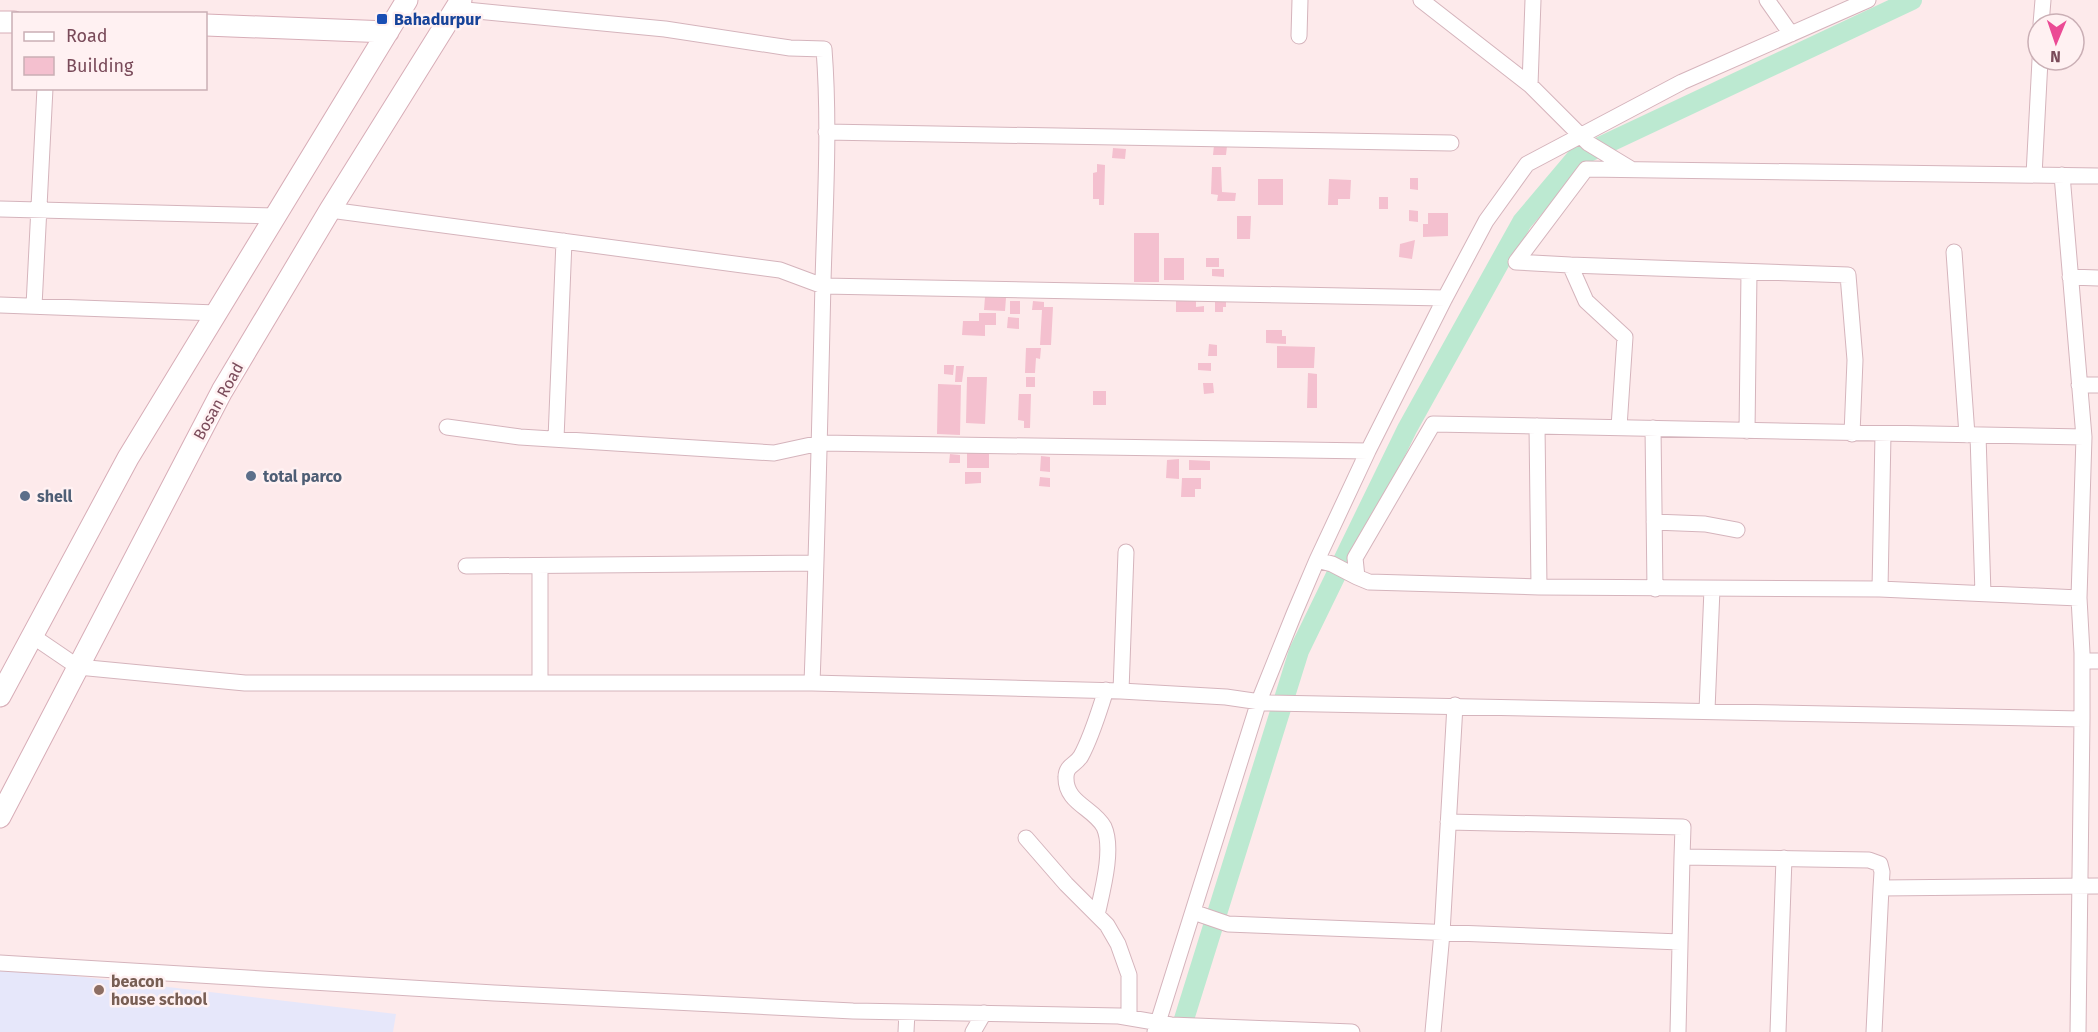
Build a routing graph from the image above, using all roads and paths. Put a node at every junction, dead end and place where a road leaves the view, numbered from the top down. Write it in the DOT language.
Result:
graph roads {
  1 [pos="407,0"];
  2 [pos="1300,0"];
  3 [pos="1421,0"];
  4 [pos="1533,0"];
  5 [pos="1767,0"];
  6 [pos="1868,0"];
  7 [pos="459,5"];
  8 [pos="1841,6"];
  9 [pos="207,25"];
  10 [pos="388,32"];
  11 [pos="1791,34"];
  12 [pos="1299,36"];
  13 [pos="2039,72"];
  14 [pos="1530,85"];
  15 [pos="45,90"];
  16 [pos="826,132"];
  17 [pos="1585,139"];
  18 [pos="1450,143"];
  19 [pos="1634,171"];
  20 [pos="2034,175"];
  21 [pos="2062,175"];
  22 [pos="2098,176"];
  23 [pos="0,209"];
  24 [pos="40,210"];
  25 [pos="330,210"];
  26 [pos="275,216"];
  27 [pos="564,241"];
  28 [pos="1954,252"];
  29 [pos="1570,265"];
  30 [pos="1749,272"];
  31 [pos="2070,277"];
  32 [pos="2098,278"];
  33 [pos="823,286"];
  34 [pos="1445,298"];
  35 [pos="0,305"];
  36 [pos="34,306"];
  37 [pos="216,313"];
  38 [pos="2079,385"];
  39 [pos="2098,385"];
  40 [pos="1537,426"];
  41 [pos="447,427"];
  42 [pos="1619,427"];
  43 [pos="1653,428"];
  44 [pos="1747,431"];
  45 [pos="1852,434"];
  46 [pos="1883,434"];
  47 [pos="1972,435"];
  48 [pos="2084,438"];
  49 [pos="556,439"];
  50 [pos="820,443"];
  51 [pos="1368,451"];
  52 [pos="2090,492"];
  53 [pos="1654,522"];
  54 [pos="1737,530"];
  55 [pos="1126,552"];
  56 [pos="1324,562"];
  57 [pos="816,563"];
  58 [pos="466,566"];
  59 [pos="540,566"];
  60 [pos="1351,574"];
  61 [pos="1539,587"];
  62 [pos="1655,589"];
  63 [pos="1712,589"];
  64 [pos="1880,589"];
  65 [pos="1983,594"];
  66 [pos="2079,598"];
  67 [pos="32,635"];
  68 [pos="2090,661"];
  69 [pos="78,667"];
  70 [pos="540,683"];
  71 [pos="812,683"];
  72 [pos="1113,691"];
  73 [pos="0,696"];
  74 [pos="1263,702"];
  75 [pos="1455,705"];
  76 [pos="1707,710"];
  77 [pos="2082,719"];
  78 [pos="0,817"];
  79 [pos="1448,822"];
  80 [pos="1026,838"];
  81 [pos="1682,857"];
  82 [pos="1784,858"];
  83 [pos="2079,886"];
  84 [pos="2098,886"];
  85 [pos="1881,888"];
  86 [pos="1193,912"];
  87 [pos="1097,915"];
  88 [pos="1442,933"];
  89 [pos="1680,942"];
  90 [pos="0,963"];
  91 [pos="907,1011"];
  92 [pos="984,1013"];
  93 [pos="1129,1017"];
  94 [pos="1162,1026"];
  95 [pos="1191,1029"];
  96 [pos="906,1032"];
  97 [pos="973,1032"];
  98 [pos="1352,1032"];
  99 [pos="1433,1032"];
  100 [pos="1678,1032"];
  101 [pos="1778,1032"];
  102 [pos="1874,1032"];
  103 [pos="2078,1032"];
  1 -- 10 [label="main road"];
  2 -- 12 [label="street"];
  3 -- 14 [label="street"];
  4 -- 14 [label="street"];
  5 -- 11 [label="street"];
  6 -- 8 [label="street"];
  7 -- 16 [label="street"];
  7 -- 25 [label="main road, Bosan Road"];
  8 -- 11 [label="street"];
  9 -- 10 [label="main road"];
  10 -- 26 [label="main road"];
  11 -- 17 [label="street"];
  13 -- 20 [label="street"];
  14 -- 17 [label="street"];
  15 -- 24 [label="street"];
  16 -- 18 [label="street"];
  16 -- 33 [label="street"];
  17 -- 19 [label="street"];
  17 -- 34 [label="street"];
  19 -- 20 [label="street"];
  19 -- 29 [label="street"];
  20 -- 21 [label="street"];
  21 -- 22 [label="street"];
  21 -- 31 [label="street"];
  23 -- 24 [label="street"];
  24 -- 26 [label="street"];
  24 -- 36 [label="street"];
  25 -- 27 [label="street"];
  25 -- 69 [label="main road, Bosan Road"];
  26 -- 37 [label="main road"];
  27 -- 33 [label="street"];
  27 -- 49 [label="street"];
  28 -- 47 [label="street"];
  29 -- 30 [label="street"];
  29 -- 42 [label="street"];
  30 -- 44 [label="street"];
  30 -- 45 [label="street"];
  31 -- 32 [label="street"];
  31 -- 38 [label="street"];
  33 -- 34 [label="street"];
  33 -- 50 [label="street"];
  34 -- 51 [label="street"];
  35 -- 36 [label="street"];
  36 -- 37 [label="street"];
  37 -- 67 [label="main road"];
  38 -- 39 [label="street"];
  38 -- 48 [label="street"];
  40 -- 42 [label="street"];
  40 -- 60 [label="street"];
  40 -- 61 [label="street"];
  41 -- 49 [label="street"];
  42 -- 43 [label="street"];
  43 -- 44 [label="street"];
  43 -- 53 [label="street"];
  44 -- 45 [label="street"];
  45 -- 46 [label="street"];
  46 -- 47 [label="street"];
  46 -- 64 [label="street"];
  47 -- 48 [label="street"];
  47 -- 65 [label="street"];
  48 -- 52 [label="street"];
  49 -- 50 [label="street"];
  50 -- 51 [label="street"];
  50 -- 57 [label="street"];
  51 -- 56 [label="street"];
  52 -- 66 [label="street"];
  53 -- 54 [label="street"];
  53 -- 62 [label="street"];
  55 -- 72 [label="street"];
  56 -- 60 [label="street"];
  56 -- 74 [label="street"];
  57 -- 59 [label="street"];
  57 -- 71 [label="street"];
  58 -- 59 [label="street"];
  59 -- 70 [label="street"];
  60 -- 61 [label="street"];
  61 -- 62 [label="street"];
  62 -- 63 [label="street"];
  63 -- 64 [label="street"];
  63 -- 76 [label="street"];
  64 -- 65 [label="street"];
  65 -- 66 [label="street"];
  66 -- 68 [label="street"];
  67 -- 69 [label="street"];
  67 -- 73 [label="main road"];
  68 -- 77 [label="street"];
  69 -- 70 [label="street"];
  69 -- 78 [label="main road, Bosan Road"];
  70 -- 71 [label="street"];
  71 -- 72 [label="street"];
  72 -- 74 [label="street"];
  72 -- 87 [label="street"];
  74 -- 75 [label="street"];
  74 -- 86 [label="street"];
  75 -- 76 [label="street"];
  75 -- 79 [label="street"];
  76 -- 77 [label="street"];
  77 -- 83 [label="street"];
  79 -- 81 [label="street"];
  79 -- 88 [label="street"];
  80 -- 87 [label="street"];
  81 -- 82 [label="street"];
  81 -- 89 [label="street"];
  82 -- 85 [label="street"];
  82 -- 101 [label="street"];
  83 -- 84 [label="street"];
  83 -- 85 [label="street"];
  83 -- 103 [label="street"];
  85 -- 102 [label="street"];
  86 -- 88 [label="street"];
  86 -- 94 [label="street"];
  87 -- 93 [label="street"];
  88 -- 89 [label="street"];
  88 -- 99 [label="street"];
  89 -- 100 [label="street"];
  90 -- 91 [label="street"];
  91 -- 92 [label="street"];
  91 -- 96 [label="street"];
  92 -- 93 [label="street"];
  92 -- 97 [label="street"];
  93 -- 94 [label="street"];
  94 -- 95 [label="street"];
  95 -- 98 [label="street"];
}
